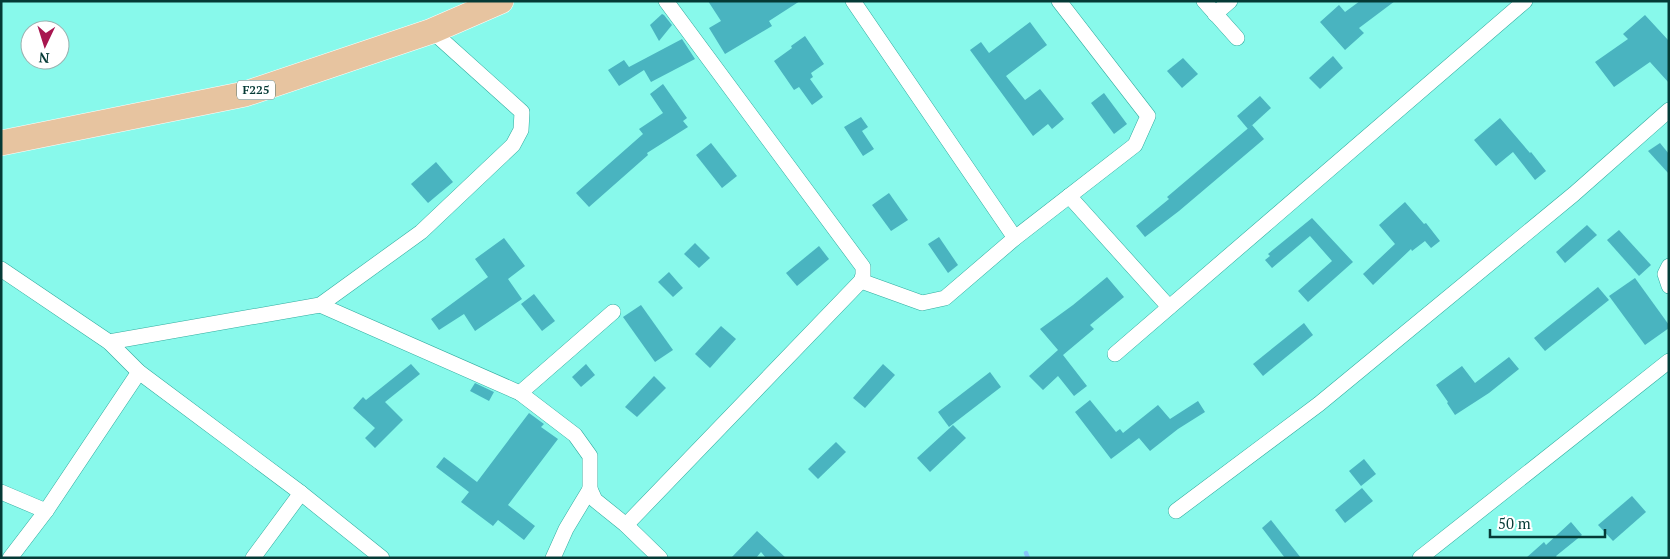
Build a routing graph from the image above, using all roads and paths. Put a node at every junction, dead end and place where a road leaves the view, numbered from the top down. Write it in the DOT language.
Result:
graph roads {
  1 [pos="501,1"];
  2 [pos="666,1"];
  3 [pos="852,1"];
  4 [pos="1060,1"];
  5 [pos="1204,1"];
  6 [pos="1230,1"];
  7 [pos="1525,1"];
  8 [pos="1216,14"];
  9 [pos="432,31"];
  10 [pos="1237,38"];
  11 [pos="1669,110"];
  12 [pos="1,143"];
  13 [pos="1069,196"];
  14 [pos="1015,238"];
  15 [pos="1669,266"];
  16 [pos="1,268"];
  17 [pos="861,281"];
  18 [pos="1669,286"];
  19 [pos="320,304"];
  20 [pos="1169,307"];
  21 [pos="613,312"];
  22 [pos="109,342"];
  23 [pos="1115,354"];
  24 [pos="1669,361"];
  25 [pos="139,372"];
  26 [pos="520,393"];
  27 [pos="590,489"];
  28 [pos="1,492"];
  29 [pos="301,493"];
  30 [pos="1176,510"];
  31 [pos="46,511"];
  32 [pos="626,525"];
  33 [pos="10,558"];
  34 [pos="253,558"];
  35 [pos="382,558"];
  36 [pos="553,558"];
  37 [pos="660,558"];
  38 [pos="1420,558"];
  1 -- 9 [label="main road, F225"];
  2 -- 17 [label="street"];
  3 -- 14 [label="street"];
  4 -- 13 [label="street"];
  5 -- 8 [label="street"];
  6 -- 8 [label="street"];
  7 -- 20 [label="street"];
  8 -- 10 [label="street"];
  9 -- 12 [label="main road, F225"];
  9 -- 19 [label="street"];
  11 -- 30 [label="street"];
  13 -- 14 [label="street"];
  13 -- 20 [label="street"];
  14 -- 17 [label="street"];
  15 -- 18 [label="street"];
  16 -- 22 [label="street"];
  17 -- 32 [label="street"];
  19 -- 22 [label="street"];
  19 -- 26 [label="street"];
  20 -- 23 [label="street"];
  21 -- 26 [label="street"];
  22 -- 25 [label="street"];
  24 -- 38 [label="street"];
  25 -- 29 [label="street"];
  25 -- 31 [label="street"];
  26 -- 27 [label="street"];
  27 -- 32 [label="street"];
  27 -- 36 [label="street"];
  28 -- 31 [label="street"];
  29 -- 34 [label="street"];
  29 -- 35 [label="street"];
  31 -- 33 [label="street"];
  32 -- 37 [label="street"];
}
